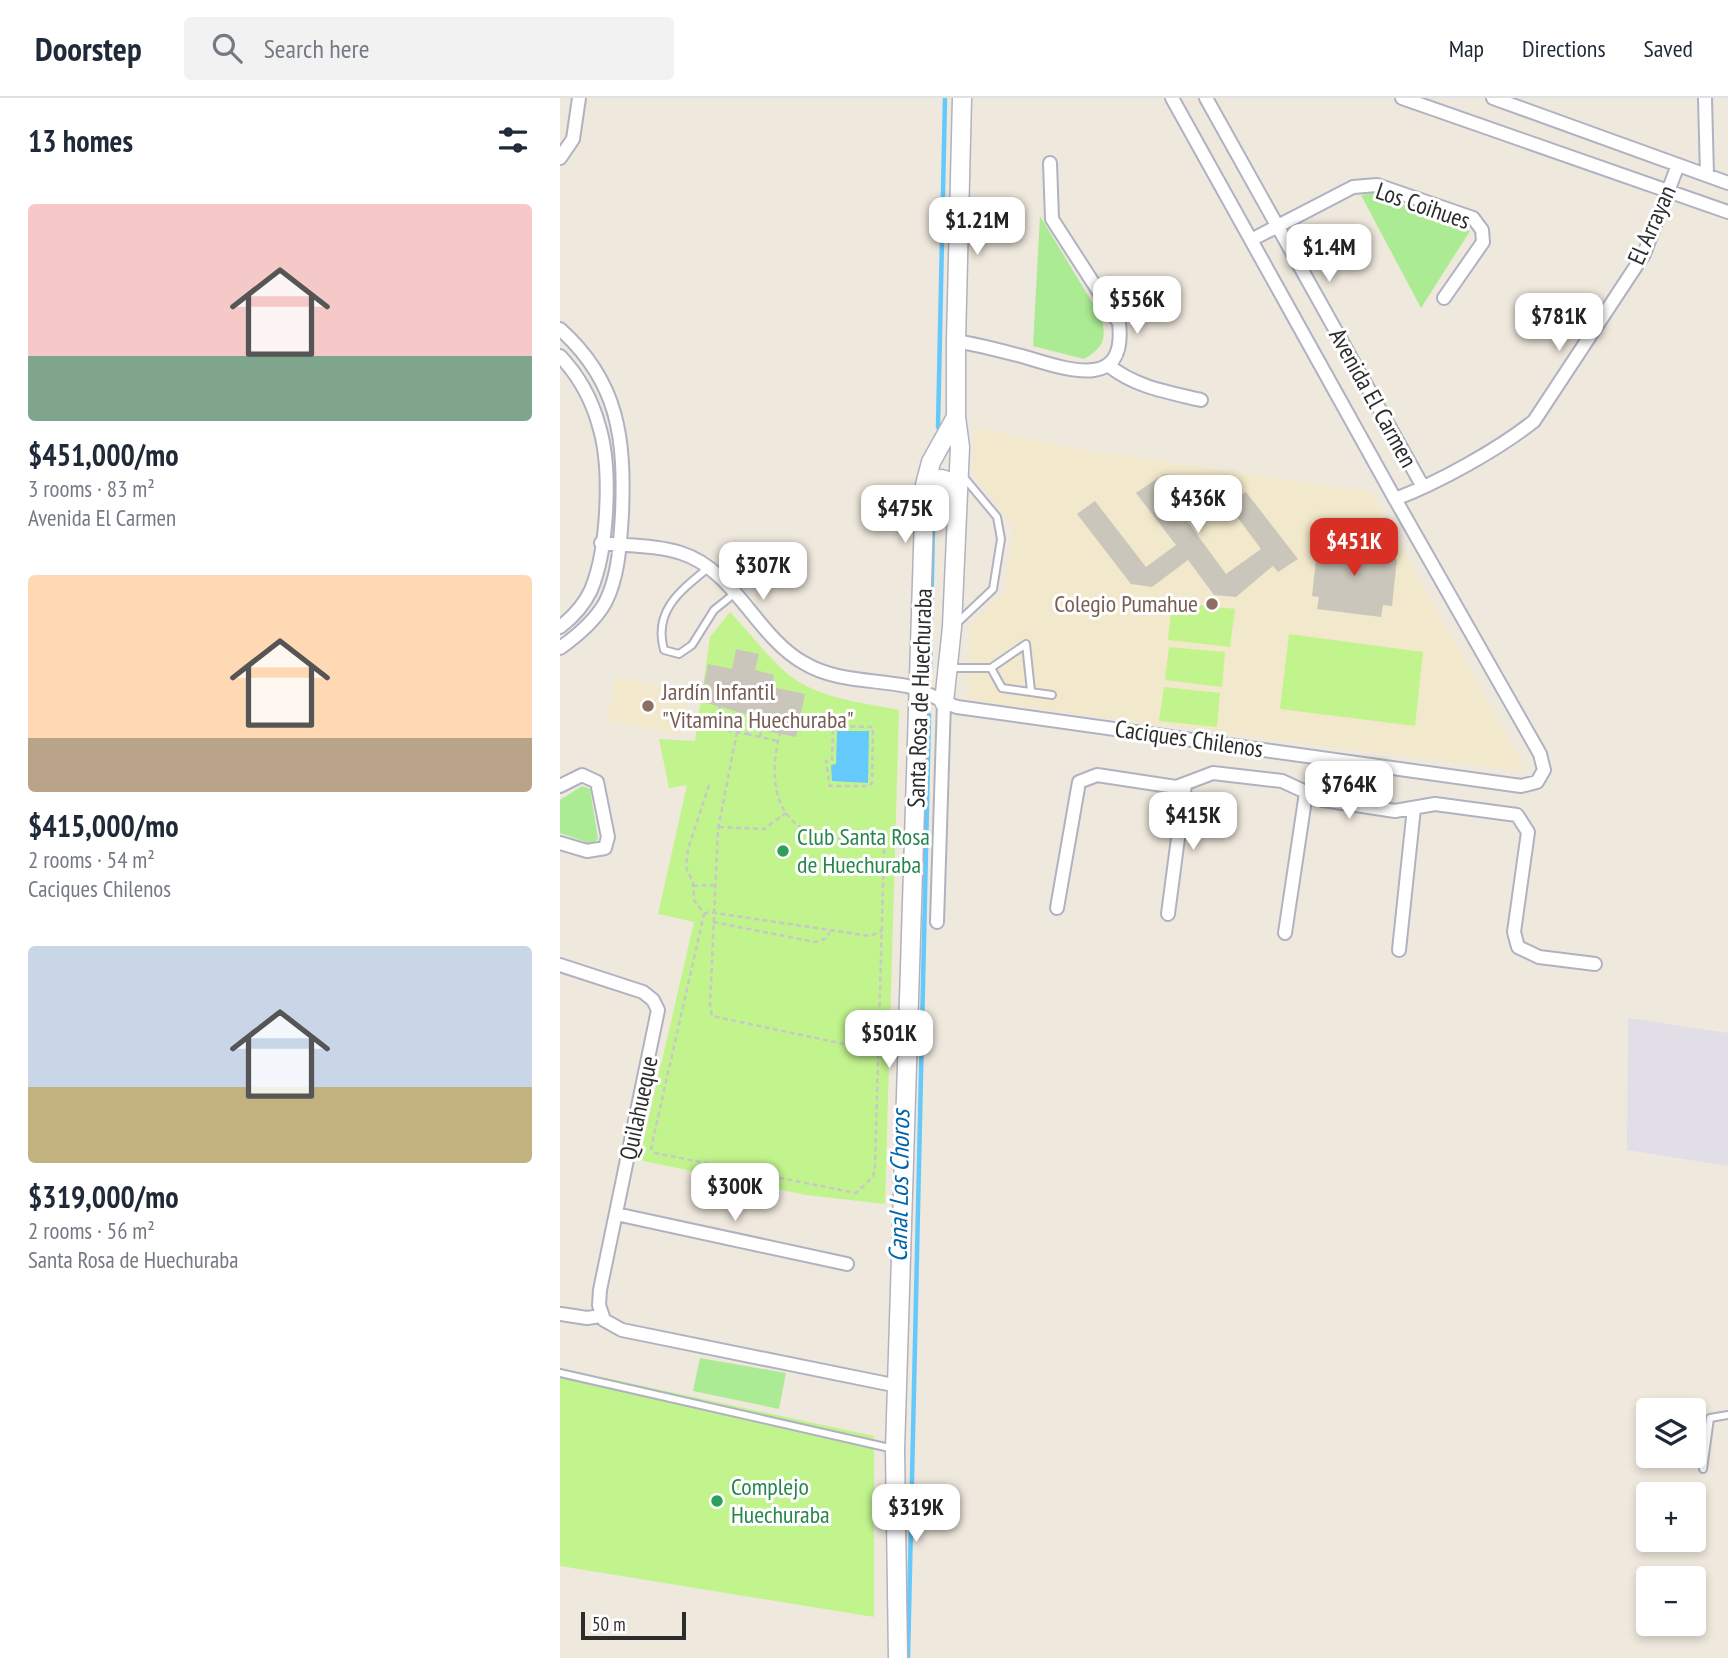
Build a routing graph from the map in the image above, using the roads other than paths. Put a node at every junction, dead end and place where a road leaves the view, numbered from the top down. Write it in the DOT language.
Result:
graph roads {
  1 [pos="579,98"];
  2 [pos="962,98"];
  3 [pos="1172,98"];
  4 [pos="1206,98"];
  5 [pos="1402,98"];
  6 [pos="1493,98"];
  7 [pos="1705,98"];
  8 [pos="1525,104"];
  9 [pos="560,158"];
  10 [pos="1050,163"];
  11 [pos="1678,165"];
  12 [pos="1707,175"];
  13 [pos="1728,183"];
  14 [pos="1667,192"];
  15 [pos="1728,212"];
  16 [pos="1277,225"];
  17 [pos="1251,240"];
  18 [pos="1444,298"];
  19 [pos="560,328"];
  20 [pos="956,341"];
  21 [pos="560,356"];
  22 [pos="1108,365"];
  23 [pos="1201,400"];
  24 [pos="615,412"];
  25 [pos="956,416"];
  26 [pos="597,418"];
  27 [pos="959,471"];
  28 [pos="925,485"];
  29 [pos="1423,488"];
  30 [pos="958,495"];
  31 [pos="1395,499"];
  32 [pos="601,544"];
  33 [pos="620,545"];
  34 [pos="708,568"];
  35 [pos="734,594"];
  36 [pos="560,626"];
  37 [pos="952,627"];
  38 [pos="560,648"];
  39 [pos="947,668"];
  40 [pos="991,668"];
  41 [pos="921,691"];
  42 [pos="1031,691"];
  43 [pos="1052,695"];
  44 [pos="944,702"];
  45 [pos="1357,763"];
  46 [pos="1542,777"];
  47 [pos="1185,785"];
  48 [pos="560,786"];
  49 [pos="1306,793"];
  50 [pos="1354,805"];
  51 [pos="1414,808"];
  52 [pos="560,843"];
  53 [pos="1057,908"];
  54 [pos="1168,914"];
  55 [pos="937,922"];
  56 [pos="1285,933"];
  57 [pos="1399,950"];
  58 [pos="1595,964"];
  59 [pos="560,965"];
  60 [pos="616,1214"];
  61 [pos="847,1264"];
  62 [pos="561,1314"];
  63 [pos="601,1315"];
  64 [pos="560,1373"];
  65 [pos="898,1387"];
  66 [pos="1728,1415"];
  67 [pos="895,1450"];
  68 [pos="1703,1469"];
  69 [pos="898,1658"];
  1 -- 9 [label="street"];
  2 -- 20 [label="street, Santa Rosa de Huechuraba"];
  3 -- 17 [label="street, Avenida El Carmen"];
  4 -- 16 [label="street, Avenida El Carmen"];
  5 -- 14 [label="street"];
  6 -- 8 [label="street"];
  7 -- 12 [label="street"];
  8 -- 11 [label="street"];
  10 -- 22 [label="street"];
  11 -- 12 [label="street"];
  11 -- 14 [label="street, El Arrayan"];
  12 -- 13 [label="street"];
  14 -- 15 [label="street"];
  14 -- 29 [label="street, El Arrayan"];
  16 -- 17 [label="street, Los Coihues"];
  16 -- 18 [label="street, Los Coihues"];
  16 -- 29 [label="street, Avenida El Carmen"];
  17 -- 31 [label="street, Avenida El Carmen"];
  19 -- 24 [label="street"];
  20 -- 22 [label="street"];
  20 -- 25 [label="street, Santa Rosa de Huechuraba"];
  21 -- 26 [label="street"];
  22 -- 23 [label="street"];
  24 -- 26 [label="street"];
  24 -- 33 [label="street"];
  25 -- 27 [label="street, Santa Rosa de Huechuraba"];
  25 -- 28 [label="street, Santa Rosa de Huechuraba"];
  26 -- 32 [label="street"];
  27 -- 30 [label="street, Santa Rosa de Huechuraba"];
  27 -- 37 [label="lane"];
  28 -- 30 [label="street"];
  28 -- 41 [label="street, Santa Rosa de Huechuraba"];
  29 -- 31 [label="street, Avenida El Carmen"];
  30 -- 37 [label="street, Santa Rosa de Huechuraba"];
  31 -- 46 [label="street, Avenida El Carmen"];
  32 -- 33 [label="street, Caciques Chilenos"];
  32 -- 36 [label="street"];
  33 -- 34 [label="street, Caciques Chilenos"];
  33 -- 38 [label="street"];
  34 -- 35 [label="street, Caciques Chilenos"];
  34 -- 35 [label="lane"];
  35 -- 41 [label="street, Caciques Chilenos"];
  37 -- 39 [label="street, Santa Rosa de Huechuraba"];
  39 -- 40 [label="lane"];
  39 -- 44 [label="street, Santa Rosa de Huechuraba"];
  40 -- 42 [label="lane"];
  40 -- 42 [label="lane"];
  41 -- 44 [label="street, Caciques Chilenos"];
  41 -- 65 [label="street, Santa Rosa de Huechuraba"];
  42 -- 43 [label="lane"];
  44 -- 45 [label="street, Caciques Chilenos"];
  44 -- 55 [label="street, Santa Rosa de Huechuraba"];
  45 -- 46 [label="street, Caciques Chilenos"];
  45 -- 50 [label="street"];
  47 -- 49 [label="street"];
  47 -- 53 [label="street"];
  47 -- 54 [label="street"];
  48 -- 52 [label="street"];
  49 -- 50 [label="street"];
  49 -- 56 [label="street"];
  50 -- 51 [label="street"];
  51 -- 57 [label="street"];
  51 -- 58 [label="street"];
  59 -- 60 [label="street, Quilahueque"];
  60 -- 61 [label="street"];
  60 -- 63 [label="street, Quilahueque"];
  62 -- 63 [label="street"];
  63 -- 65 [label="street"];
  64 -- 67 [label="lane"];
  65 -- 67 [label="street, Santa Rosa de Huechuraba"];
  66 -- 68 [label="lane"];
  67 -- 69 [label="street, Santa Rosa de Huechuraba"];
}
